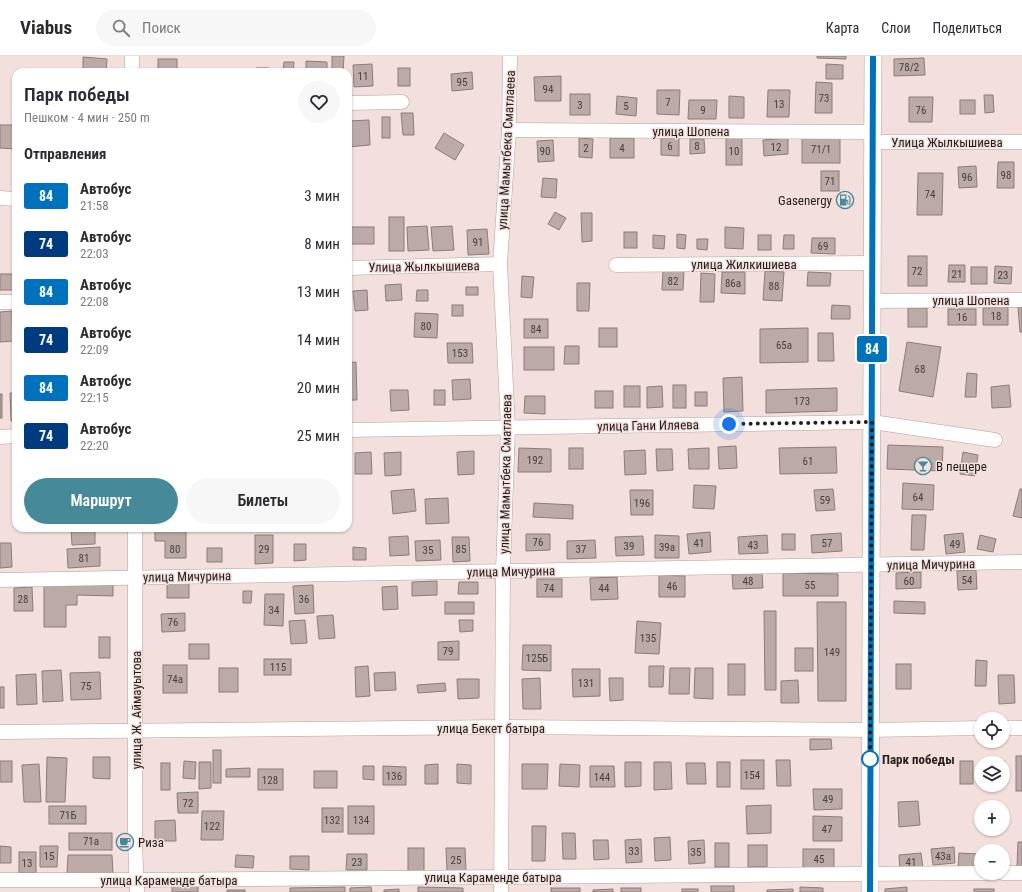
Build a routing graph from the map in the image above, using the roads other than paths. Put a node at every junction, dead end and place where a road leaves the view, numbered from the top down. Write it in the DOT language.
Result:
graph roads {
  1 [pos="132,56"];
  2 [pos="510,56"];
  3 [pos="873,56"];
  4 [pos="132,68"];
  5 [pos="402,102"];
  6 [pos="352,103"];
  7 [pos="509,130"];
  8 [pos="873,137"];
  9 [pos="1022,142"];
  10 [pos="0,198"];
  11 [pos="12,199"];
  12 [pos="872,263"];
  13 [pos="500,264"];
  14 [pos="616,264"];
  15 [pos="352,268"];
  16 [pos="1022,300"];
  17 [pos="872,301"];
  18 [pos="0,302"];
  19 [pos="12,302"];
  20 [pos="872,422"];
  21 [pos="508,427"];
  22 [pos="352,430"];
  23 [pos="12,436"];
  24 [pos="0,437"];
  25 [pos="995,440"];
  26 [pos="135,532"];
  27 [pos="1022,562"];
  28 [pos="871,565"];
  29 [pos="504,571"];
  30 [pos="135,577"];
  31 [pos="0,580"];
  32 [pos="502,727"];
  33 [pos="974,728"];
  34 [pos="1010,728"];
  35 [pos="1022,728"];
  36 [pos="870,730"];
  37 [pos="136,731"];
  38 [pos="0,732"];
  39 [pos="1022,872"];
  40 [pos="974,873"];
  41 [pos="1010,873"];
  42 [pos="870,875"];
  43 [pos="501,876"];
  44 [pos="0,880"];
  45 [pos="137,886"];
  46 [pos="501,892"];
  47 [pos="870,892"];
  1 -- 4 [label="street"];
  2 -- 7 [label="street, улица Мамытбека Сматлаева"];
  3 -- 8 [label="main road"];
  5 -- 6 [label="street"];
  7 -- 8 [label="street, улица Шопена"];
  7 -- 13 [label="street, улица Мамытбека Сматлаева"];
  8 -- 9 [label="street, Улица Жылкышиева"];
  8 -- 12 [label="main road"];
  10 -- 11 [label="street"];
  12 -- 14 [label="street, улица Жилкишиева"];
  12 -- 17 [label="main road"];
  13 -- 15 [label="street, Улица Жылкышиева"];
  13 -- 21 [label="street, улица Мамытбека Сматлаева"];
  16 -- 17 [label="street, улица Шопена"];
  17 -- 20 [label="main road"];
  18 -- 19 [label="street"];
  20 -- 21 [label="street, улица Гани Иляева"];
  20 -- 25 [label="street, улица Гани Иляева"];
  20 -- 28 [label="main road"];
  21 -- 22 [label="street, улица Гани Иляева"];
  21 -- 29 [label="street, улица Мамытбека Сматлаева"];
  23 -- 24 [label="street"];
  26 -- 30 [label="street, улица Ж. Аймауытова"];
  27 -- 28 [label="street, улица Мичурина"];
  28 -- 29 [label="street, улица Мичурина"];
  28 -- 36 [label="main road"];
  29 -- 30 [label="street, улица Мичурина"];
  29 -- 32 [label="street, улица Мамытбека Сматлаева"];
  30 -- 31 [label="street, улица Мичурина"];
  30 -- 37 [label="street, улица Ж. Аймауытова"];
  32 -- 36 [label="street, улица Бекет батыра"];
  32 -- 37 [label="street, улица Бекет батыра"];
  32 -- 43 [label="street, улица Мамытбека Сматлаева"];
  33 -- 36 [label="street, улица Бекет батыра"];
  34 -- 35 [label="street"];
  36 -- 42 [label="main road"];
  37 -- 38 [label="street, улица Бекет батыра"];
  37 -- 45 [label="street, улица Ж. Аймауытова"];
  39 -- 41 [label="street"];
  40 -- 42 [label="street, улица Караменде батыра"];
  42 -- 43 [label="street, улица Караменде батыра"];
  42 -- 47 [label="main road"];
  43 -- 45 [label="street, улица Караменде батыра"];
  43 -- 46 [label="street, улица Мамытбека Сматлаева"];
  44 -- 45 [label="street, улица Караменде батыра"];
}
